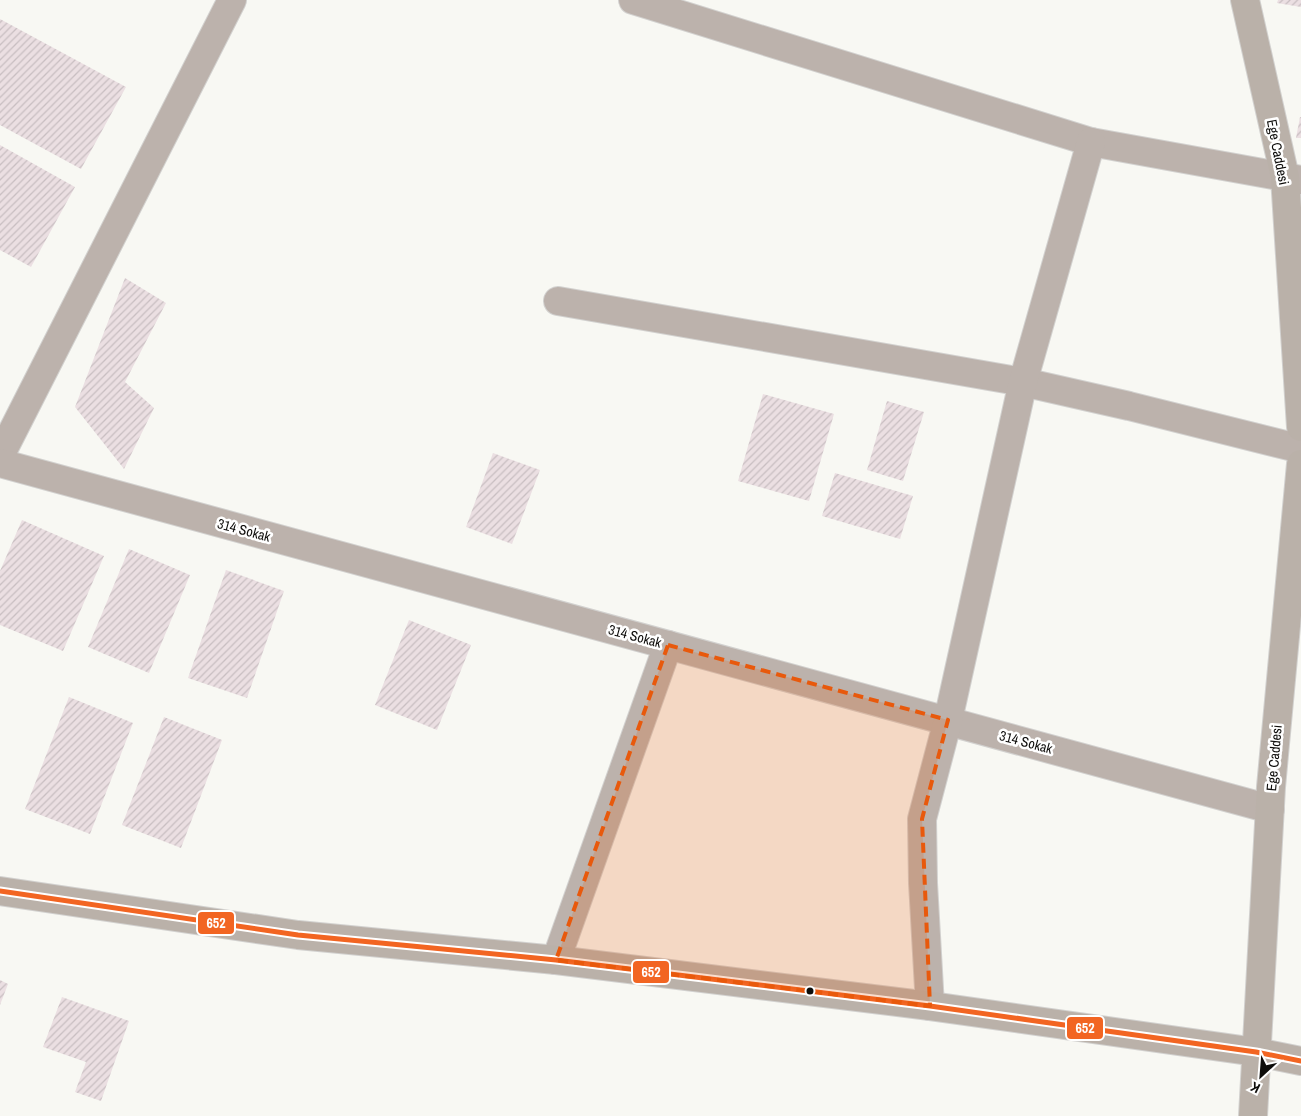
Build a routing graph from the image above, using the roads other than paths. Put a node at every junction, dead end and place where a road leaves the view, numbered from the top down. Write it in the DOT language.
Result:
graph roads {
  1 [pos="232,0"];
  2 [pos="633,0"];
  3 [pos="1245,0"];
  4 [pos="1091,142"];
  5 [pos="1293,178"];
  6 [pos="558,301"];
  7 [pos="1023,382"];
  8 [pos="1301,427"];
  9 [pos="1301,449"];
  10 [pos="0,456"];
  11 [pos="0,463"];
  12 [pos="1301,464"];
  13 [pos="668,645"];
  14 [pos="948,720"];
  15 [pos="1270,809"];
  16 [pos="0,890"];
  17 [pos="556,960"];
  18 [pos="930,1006"];
  19 [pos="1256,1052"];
  20 [pos="1301,1061"];
  21 [pos="1253,1116"];
  1 -- 10 [label="street"];
  2 -- 4 [label="street"];
  3 -- 5 [label="street, Ege Caddesi"];
  4 -- 5 [label="street"];
  4 -- 7 [label="street"];
  5 -- 8 [label="street, Ege Caddesi"];
  6 -- 7 [label="street"];
  7 -- 9 [label="street"];
  7 -- 14 [label="street"];
  11 -- 13 [label="street, 314 Sokak"];
  12 -- 15 [label="street, Ege Caddesi"];
  13 -- 14 [label="street, 314 Sokak"];
  13 -- 17 [label="street"];
  14 -- 15 [label="street, 314 Sokak"];
  14 -- 18 [label="street"];
  15 -- 19 [label="street, Ege Caddesi"];
  16 -- 17 [label="street"];
  17 -- 18 [label="street"];
  18 -- 19 [label="street"];
  19 -- 20 [label="street"];
  19 -- 21 [label="street, Ege Caddesi"];
}
